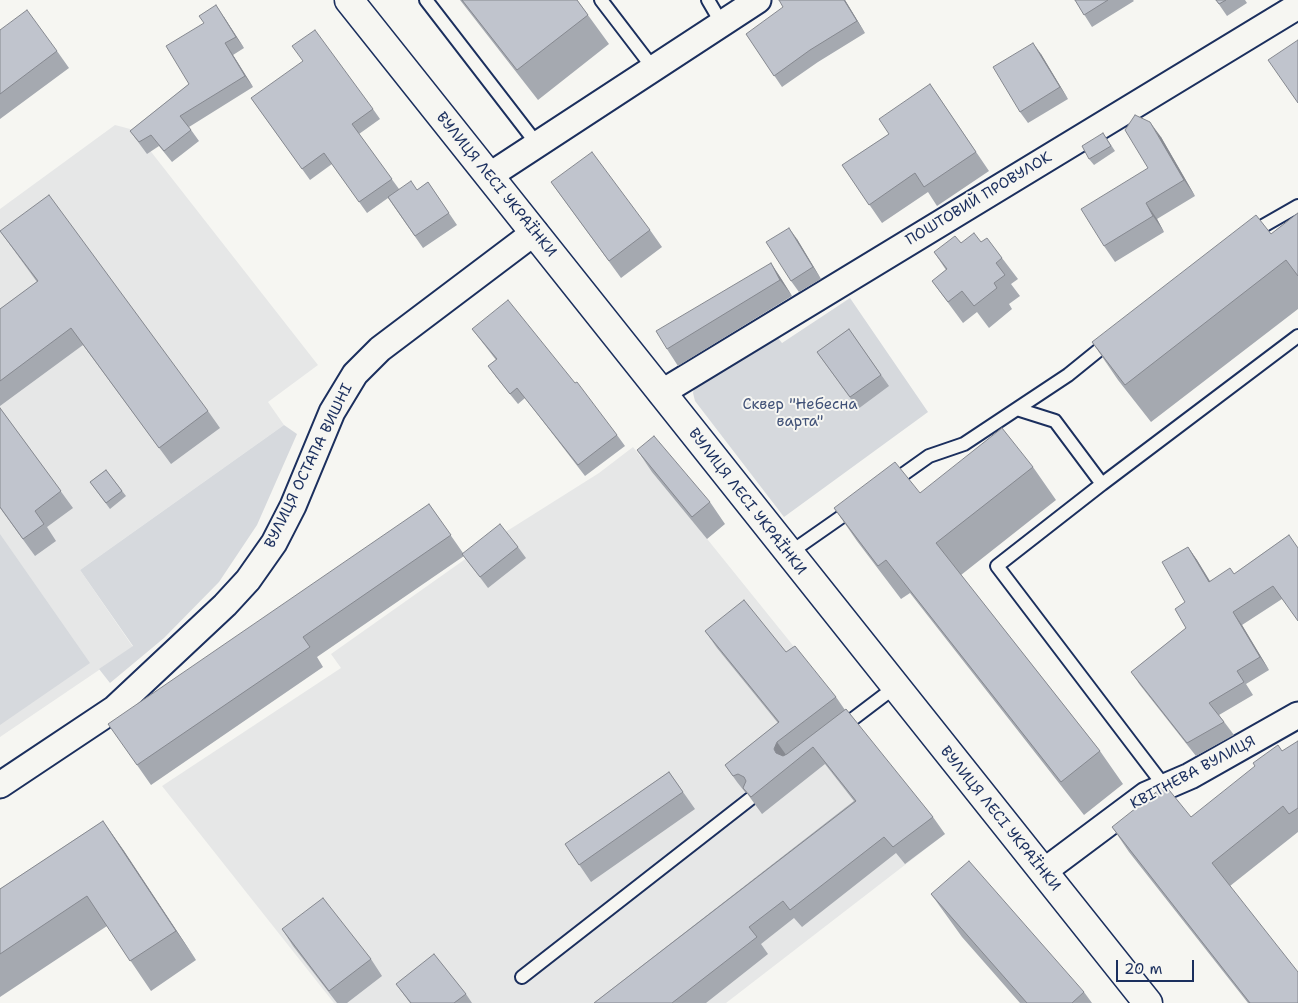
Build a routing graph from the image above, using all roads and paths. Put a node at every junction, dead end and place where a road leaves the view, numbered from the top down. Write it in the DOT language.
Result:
graph roads {
  1 [pos="349,0"];
  2 [pos="426,0"];
  3 [pos="601,0"];
  4 [pos="708,0"];
  5 [pos="758,0"];
  6 [pos="1298,6"];
  7 [pos="722,24"];
  8 [pos="653,68"];
  9 [pos="537,144"];
  10 [pos="489,176"];
  11 [pos="1298,206"];
  12 [pos="535,232"];
  13 [pos="1238,243"];
  14 [pos="1122,332"];
  15 [pos="1298,336"];
  16 [pos="661,393"];
  17 [pos="1017,409"];
  18 [pos="1102,484"];
  19 [pos="883,488"];
  20 [pos="868,499"];
  21 [pos="788,554"];
  22 [pos="894,687"];
  23 [pos="1298,715"];
  24 [pos="830,736"];
  25 [pos="0,784"];
  26 [pos="1165,787"];
  27 [pos="750,799"];
  28 [pos="1043,872"];
  29 [pos="522,977"];
  30 [pos="1148,1003"];
  1 -- 10 [label="street, ВУЛИЦЯ ЛЕСІ УКРАЇНКИ"];
  2 -- 9 [label="lane"];
  3 -- 8 [label="lane"];
  4 -- 7 [label="lane"];
  5 -- 7 [label="street"];
  6 -- 16 [label="street, ПОШТОВИЙ ПРОВУЛОК"];
  7 -- 8 [label="street"];
  8 -- 9 [label="street"];
  9 -- 10 [label="street"];
  10 -- 12 [label="street, ВУЛИЦЯ ЛЕСІ УКРАЇНКИ"];
  11 -- 13 [label="lane"];
  12 -- 16 [label="street, ВУЛИЦЯ ЛЕСІ УКРАЇНКИ"];
  12 -- 25 [label="street, ВУЛИЦЯ ОСТАПА ВИШНІ"];
  14 -- 17 [label="lane"];
  15 -- 18 [label="lane"];
  16 -- 21 [label="street, ВУЛИЦЯ ЛЕСІ УКРАЇНКИ"];
  17 -- 18 [label="lane"];
  17 -- 19 [label="lane"];
  18 -- 26 [label="lane"];
  20 -- 21 [label="lane"];
  21 -- 22 [label="street, ВУЛИЦЯ ЛЕСІ УКРАЇНКИ"];
  22 -- 24 [label="lane"];
  22 -- 28 [label="street, ВУЛИЦЯ ЛЕСІ УКРАЇНКИ"];
  23 -- 26 [label="street, КВІТНЕВА ВУЛИЦЯ"];
  26 -- 28 [label="street, КВІТНЕВА ВУЛИЦЯ"];
  27 -- 29 [label="lane"];
  28 -- 30 [label="street, ВУЛИЦЯ ЛЕСІ УКРАЇНКИ"];
}
